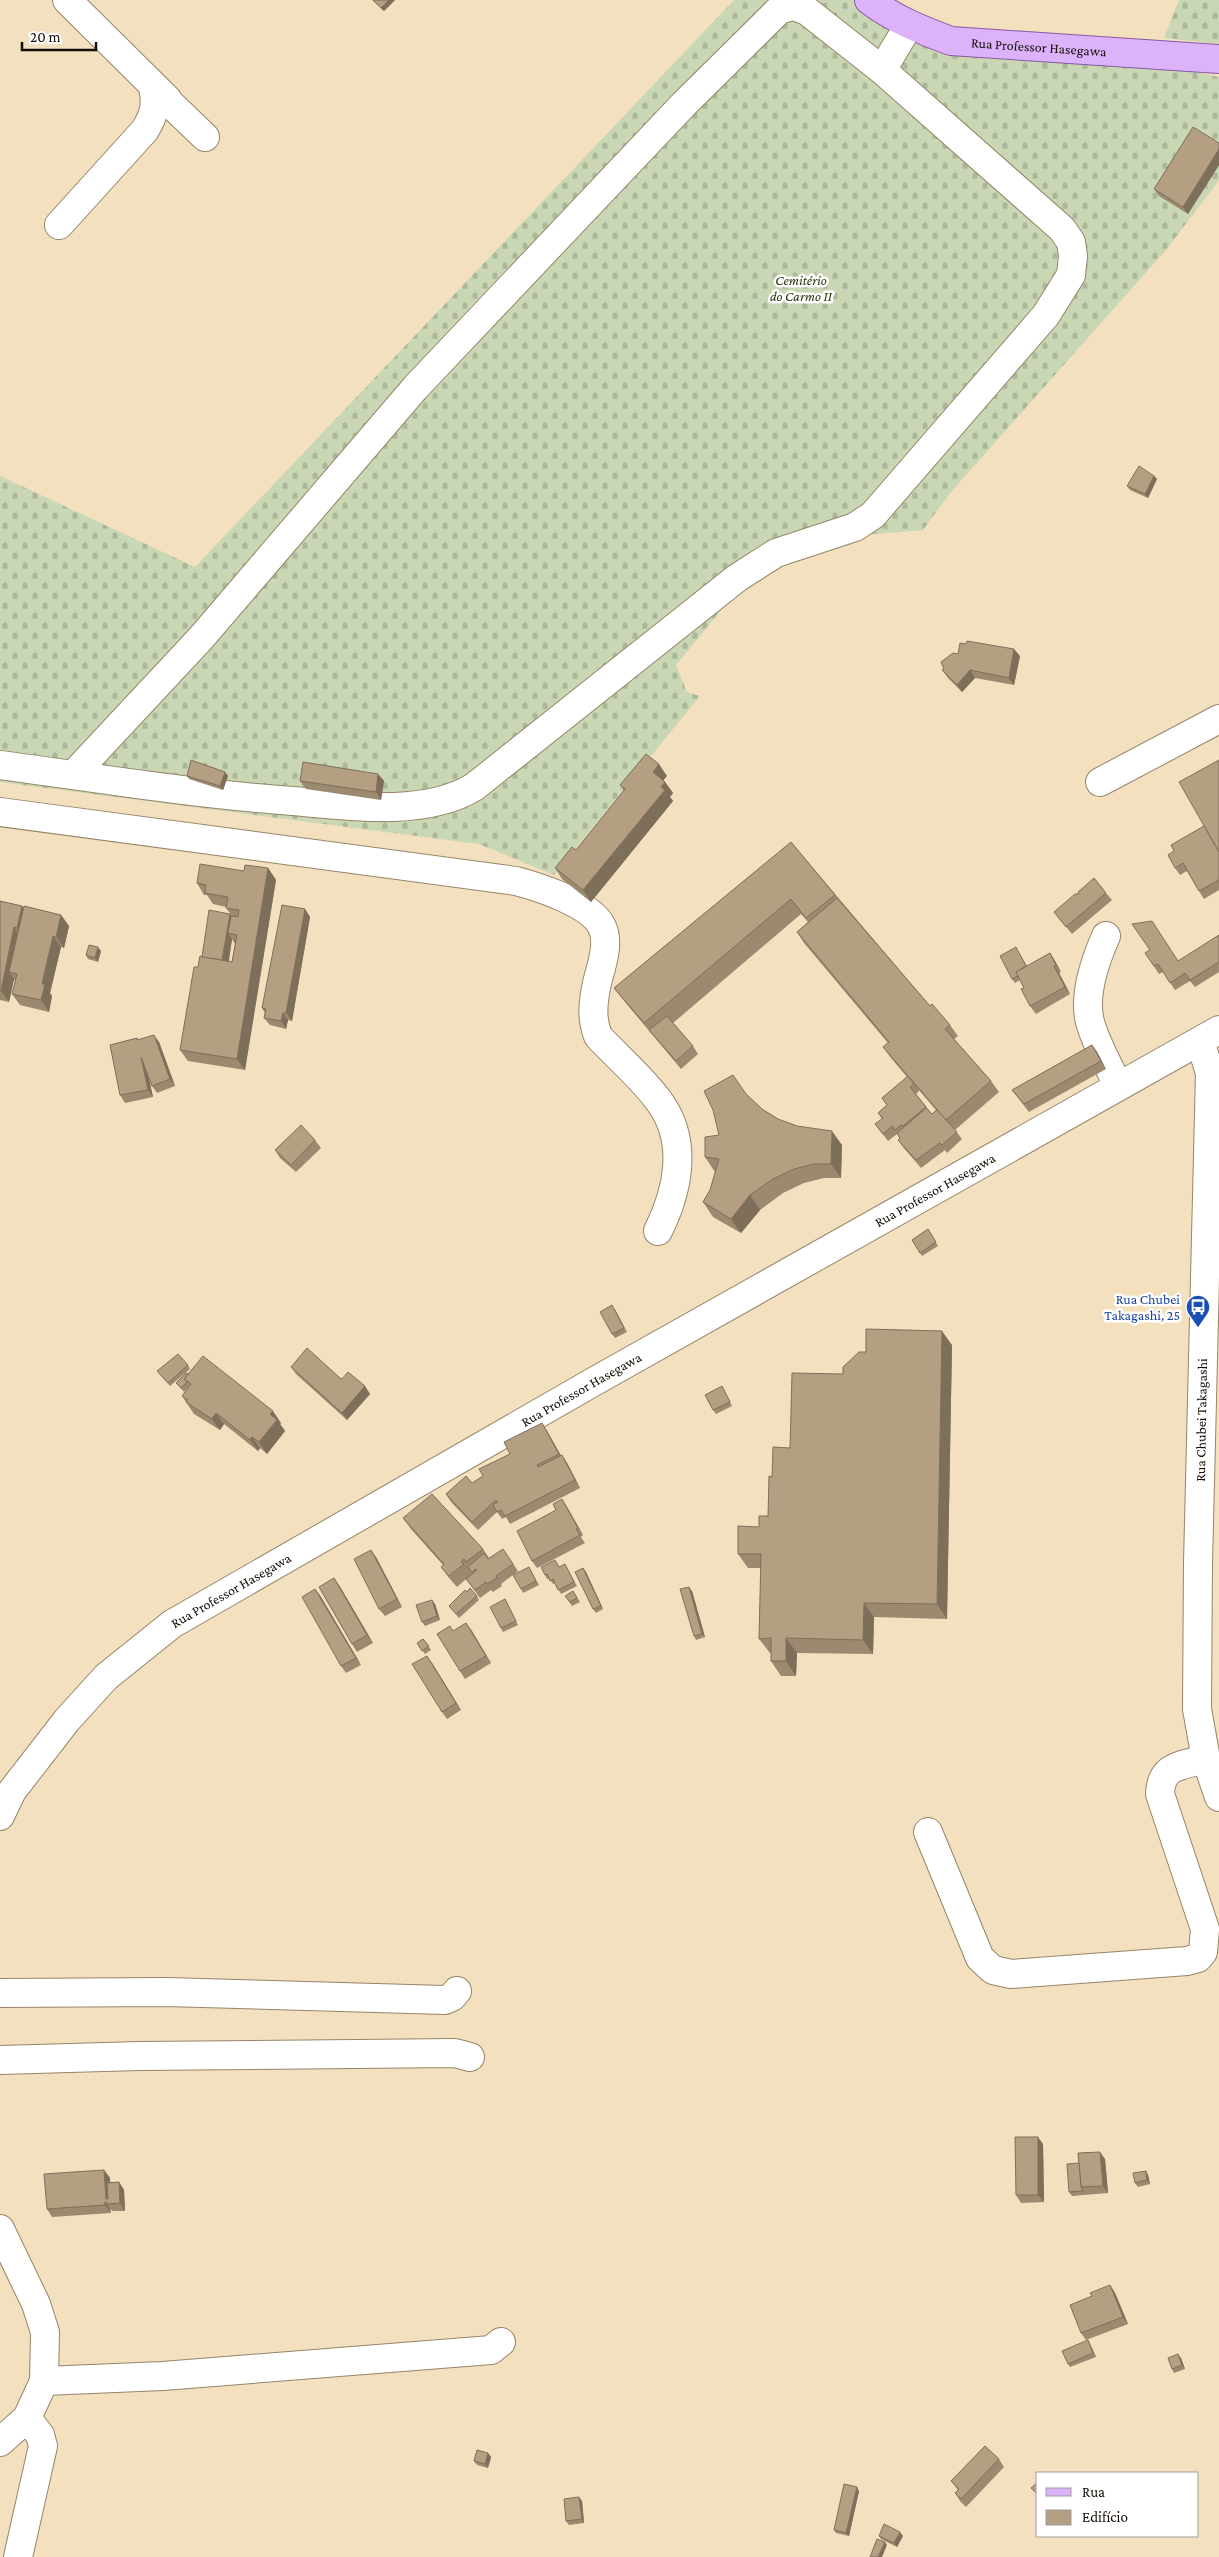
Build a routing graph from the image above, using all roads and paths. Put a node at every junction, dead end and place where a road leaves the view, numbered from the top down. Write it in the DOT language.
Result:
graph roads {
  1 [pos="67,0"];
  2 [pos="869,0"];
  3 [pos="910,26"];
  4 [pos="1219,59"];
  5 [pos="882,70"];
  6 [pos="60,225"];
  7 [pos="1219,719"];
  8 [pos="0,764"];
  9 [pos="73,775"];
  10 [pos="1100,782"];
  11 [pos="0,812"];
  12 [pos="1106,936"];
  13 [pos="1209,1036"];
  14 [pos="1118,1086"];
  15 [pos="658,1232"];
  16 [pos="1219,1546"];
  17 [pos="1198,1564"];
  18 [pos="1209,1748"];
  19 [pos="1219,1797"];
  20 [pos="0,1816"];
  21 [pos="928,1832"];
  22 [pos="458,1991"];
  23 [pos="0,1994"];
  24 [pos="470,2057"];
  25 [pos="0,2060"];
  26 [pos="0,2230"];
  27 [pos="501,2342"];
  28 [pos="44,2381"];
  29 [pos="27,2418"];
  30 [pos="0,2442"];
  31 [pos="18,2557"];
  1 -- 6 [label="street"];
  2 -- 3 [label="main road, Rua Professor Hasegawa"];
  3 -- 4 [label="main road, Rua Professor Hasegawa"];
  3 -- 5 [label="street"];
  5 -- 9 [label="street"];
  5 -- 9 [label="street"];
  7 -- 10 [label="street"];
  8 -- 9 [label="street"];
  11 -- 15 [label="street"];
  12 -- 14 [label="street"];
  13 -- 14 [label="street, Rua Professor Hasegawa"];
  13 -- 17 [label="street, Rua Chubei Takagashi"];
  14 -- 20 [label="street, Rua Professor Hasegawa"];
  16 -- 17 [label="street"];
  17 -- 18 [label="street, Rua Chubei Takagashi"];
  18 -- 19 [label="street, Rua Chubei Takagashi"];
  18 -- 21 [label="street"];
  22 -- 23 [label="street"];
  24 -- 25 [label="street"];
  26 -- 28 [label="street"];
  27 -- 28 [label="street"];
  28 -- 29 [label="street"];
  29 -- 30 [label="street"];
  29 -- 31 [label="street"];
}
